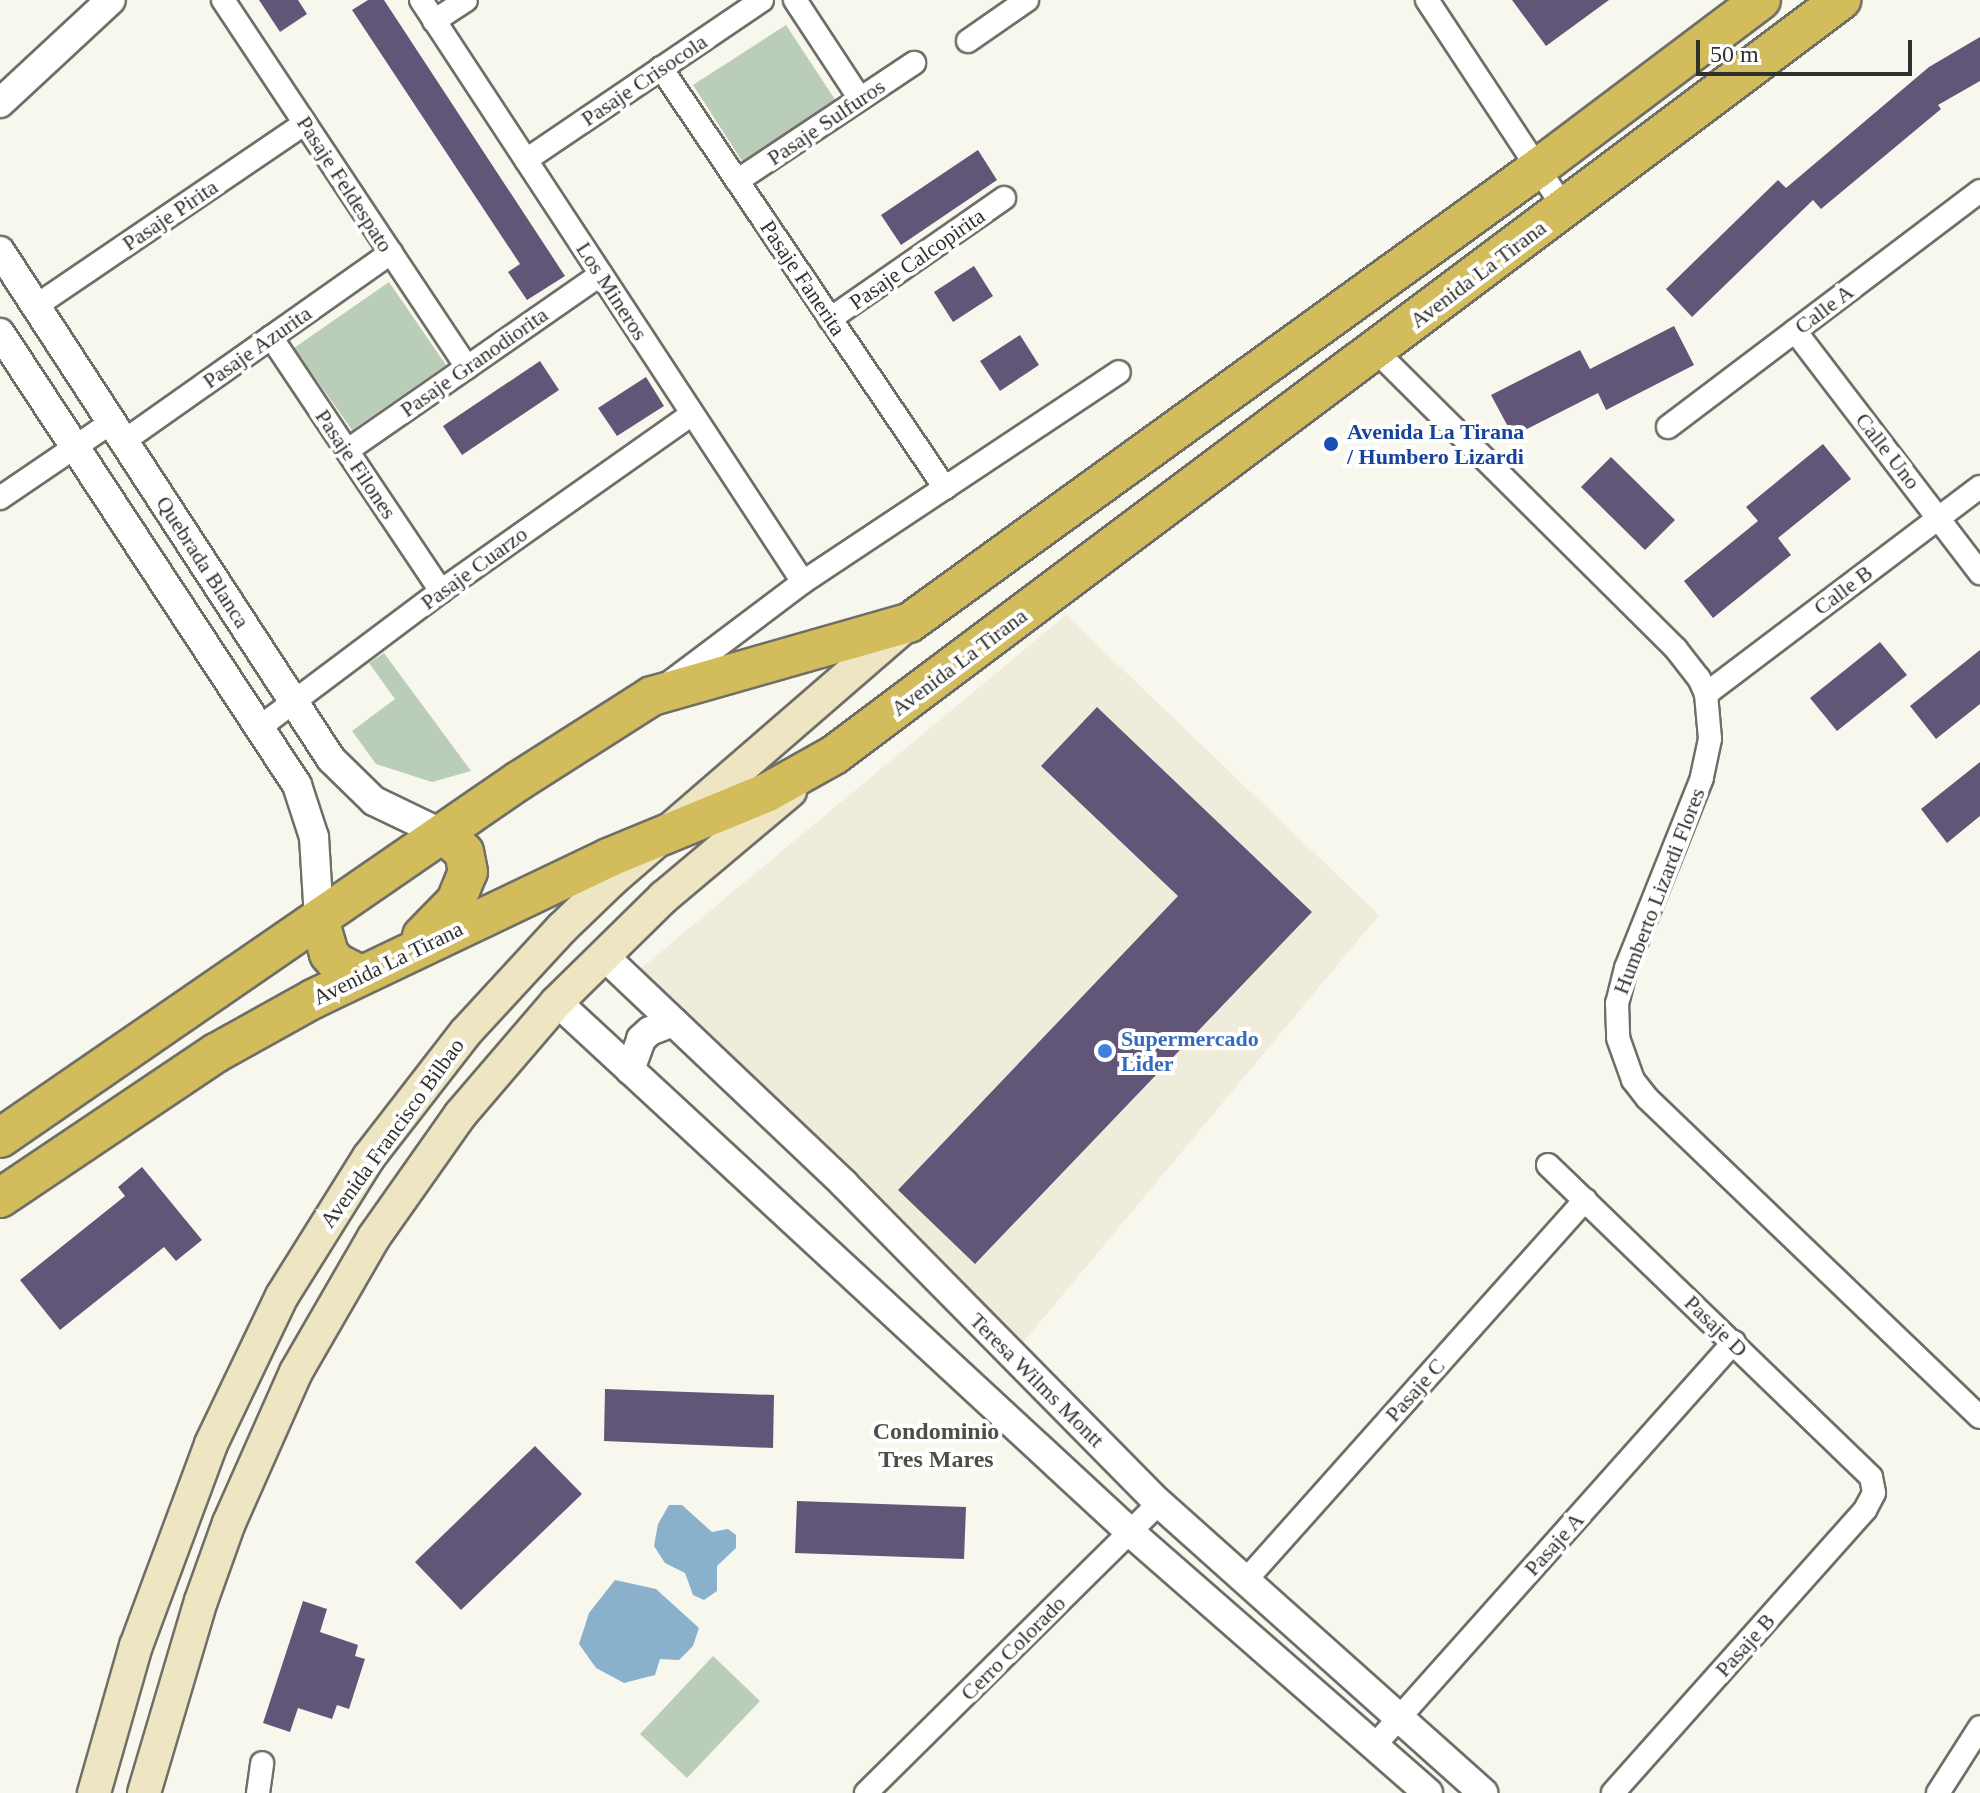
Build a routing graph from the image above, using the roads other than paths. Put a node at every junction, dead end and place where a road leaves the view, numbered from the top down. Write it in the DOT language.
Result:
graph roads {
  1 [pos="111,0"];
  2 [pos="223,0"];
  3 [pos="421,0"];
  4 [pos="466,0"];
  5 [pos="762,0"];
  6 [pos="795,0"];
  7 [pos="1027,0"];
  8 [pos="1427,0"];
  9 [pos="1761,0"];
  10 [pos="1841,0"];
  11 [pos="434,21"];
  12 [pos="968,41"];
  13 [pos="914,63"];
  14 [pos="661,68"];
  15 [pos="860,99"];
  16 [pos="0,103"];
  17 [pos="305,123"];
  18 [pos="526,160"];
  19 [pos="1538,168"];
  20 [pos="737,181"];
  21 [pos="1980,191"];
  22 [pos="1004,198"];
  23 [pos="1565,209"];
  24 [pos="0,251"];
  25 [pos="391,253"];
  26 [pos="601,274"];
  27 [pos="36,306"];
  28 [pos="830,319"];
  29 [pos="1795,331"];
  30 [pos="0,333"];
  31 [pos="271,337"];
  32 [pos="1375,350"];
  33 [pos="467,367"];
  34 [pos="1119,372"];
  35 [pos="692,414"];
  36 [pos="1668,427"];
  37 [pos="118,431"];
  38 [pos="73,447"];
  39 [pos="348,450"];
  40 [pos="1980,487"];
  41 [pos="945,488"];
  42 [pos="0,498"];
  43 [pos="1939,518"];
  44 [pos="1980,573"];
  45 [pos="803,582"];
  46 [pos="441,591"];
  47 [pos="909,623"];
  48 [pos="1706,694"];
  49 [pos="652,696"];
  50 [pos="294,701"];
  51 [pos="260,727"];
  52 [pos="834,755"];
  53 [pos="666,833"];
  54 [pos="443,834"];
  55 [pos="319,919"];
  56 [pos="603,955"];
  57 [pos="395,959"];
  58 [pos="361,975"];
  59 [pos="557,1002"];
  60 [pos="673,1022"];
  61 [pos="630,1070"];
  62 [pos="0,1138"];
  63 [pos="1548,1165"];
  64 [pos="0,1198"];
  65 [pos="1585,1200"];
  66 [pos="1734,1342"];
  67 [pos="1980,1417"];
  68 [pos="1874,1493"];
  69 [pos="1159,1503"];
  70 [pos="1130,1532"];
  71 [pos="1245,1581"];
  72 [pos="1399,1718"];
  73 [pos="1980,1727"];
  74 [pos="1374,1746"];
  75 [pos="262,1763"];
  76 [pos="94,1793"];
  77 [pos="144,1793"];
  78 [pos="258,1793"];
  79 [pos="866,1793"];
  80 [pos="1428,1793"];
  81 [pos="1483,1793"];
  82 [pos="1613,1793"];
  83 [pos="1938,1793"];
  1 -- 16 [label="street"];
  2 -- 17 [label="street, Pasaje Feldespato"];
  3 -- 11 [label="street, Los Mineros"];
  4 -- 11 [label="street"];
  5 -- 14 [label="street, Pasaje Crisocola"];
  6 -- 15 [label="street"];
  7 -- 12 [label="street"];
  8 -- 19 [label="street"];
  9 -- 19 [label="highway"];
  10 -- 23 [label="highway, Avenida La Tirana"];
  11 -- 18 [label="street, Los Mineros"];
  13 -- 15 [label="street, Pasaje Sulfuros"];
  14 -- 18 [label="street, Pasaje Crisocola"];
  14 -- 20 [label="street, Pasaje Fanerita"];
  15 -- 20 [label="street, Pasaje Sulfuros"];
  17 -- 25 [label="street, Pasaje Feldespato"];
  17 -- 27 [label="street, Pasaje Pirita"];
  18 -- 26 [label="street, Los Mineros"];
  19 -- 23 [label="street"];
  19 -- 47 [label="highway"];
  20 -- 28 [label="street, Pasaje Fanerita"];
  21 -- 29 [label="street, Calle A"];
  22 -- 28 [label="street, Pasaje Calcopirita"];
  23 -- 32 [label="highway, Avenida La Tirana"];
  24 -- 27 [label="street, Quebrada Blanca"];
  25 -- 31 [label="street, Pasaje Azurita"];
  25 -- 33 [label="street, Pasaje Feldespato"];
  26 -- 33 [label="street, Pasaje Granodiorita"];
  26 -- 35 [label="street, Los Mineros"];
  27 -- 37 [label="street, Quebrada Blanca"];
  28 -- 41 [label="street, Pasaje Fanerita"];
  29 -- 36 [label="street, Calle A"];
  29 -- 43 [label="street, Calle Uno"];
  30 -- 38 [label="street, Quebrada Blanca"];
  31 -- 37 [label="street, Pasaje Azurita"];
  31 -- 39 [label="street, Pasaje Filones"];
  32 -- 48 [label="street, Humberto Lizardi Flores"];
  32 -- 52 [label="highway, Avenida La Tirana"];
  33 -- 39 [label="street, Pasaje Granodiorita"];
  34 -- 41 [label="street"];
  35 -- 45 [label="street, Los Mineros"];
  35 -- 46 [label="street, Pasaje Cuarzo"];
  37 -- 38 [label="street, Pasaje Azurita"];
  37 -- 50 [label="street, Quebrada Blanca"];
  38 -- 42 [label="street, Pasaje Azurita"];
  38 -- 51 [label="street, Quebrada Blanca"];
  39 -- 46 [label="street, Pasaje Filones"];
  40 -- 43 [label="street, Calle B"];
  41 -- 45 [label="street"];
  43 -- 44 [label="street, Calle Uno"];
  43 -- 48 [label="street, Calle B"];
  45 -- 49 [label="street"];
  46 -- 50 [label="street, Pasaje Cuarzo"];
  47 -- 49 [label="highway"];
  47 -- 53 [label="main road, Avenida Francisco Bilbao"];
  48 -- 67 [label="street, Humberto Lizardi Flores"];
  49 -- 54 [label="highway"];
  50 -- 51 [label="street, Pasaje Cuarzo"];
  50 -- 54 [label="street, Quebrada Blanca"];
  51 -- 55 [label="street, Quebrada Blanca"];
  52 -- 53 [label="highway, Avenida La Tirana"];
  52 -- 56 [label="main road, Avenida Francisco Bilbao"];
  53 -- 57 [label="highway, Avenida La Tirana"];
  53 -- 76 [label="main road, Avenida Francisco Bilbao"];
  54 -- 55 [label="highway"];
  54 -- 57 [label="highway"];
  55 -- 58 [label="highway"];
  55 -- 62 [label="highway"];
  56 -- 59 [label="main road, Avenida Francisco Bilbao"];
  56 -- 60 [label="street, Teresa Wilms Montt"];
  57 -- 58 [label="highway, Avenida La Tirana"];
  58 -- 64 [label="highway, Avenida La Tirana"];
  59 -- 61 [label="street, Teresa Wilms Montt"];
  59 -- 77 [label="main road, Avenida Francisco Bilbao"];
  60 -- 61 [label="street"];
  60 -- 69 [label="street, Teresa Wilms Montt"];
  61 -- 70 [label="street, Teresa Wilms Montt"];
  63 -- 65 [label="street, Pasaje D"];
  65 -- 66 [label="street, Pasaje D"];
  65 -- 71 [label="street, Pasaje C"];
  66 -- 68 [label="street, Pasaje D"];
  66 -- 72 [label="street, Pasaje A"];
  68 -- 82 [label="street, Pasaje B"];
  69 -- 70 [label="street, Cerro Colorado"];
  69 -- 71 [label="street, Teresa Wilms Montt"];
  70 -- 74 [label="street, Teresa Wilms Montt"];
  70 -- 79 [label="street, Cerro Colorado"];
  71 -- 72 [label="street, Teresa Wilms Montt"];
  72 -- 74 [label="street, Pasaje A"];
  72 -- 81 [label="street, Teresa Wilms Montt"];
  73 -- 83 [label="street"];
  74 -- 80 [label="street, Teresa Wilms Montt"];
  75 -- 78 [label="street"];
}
